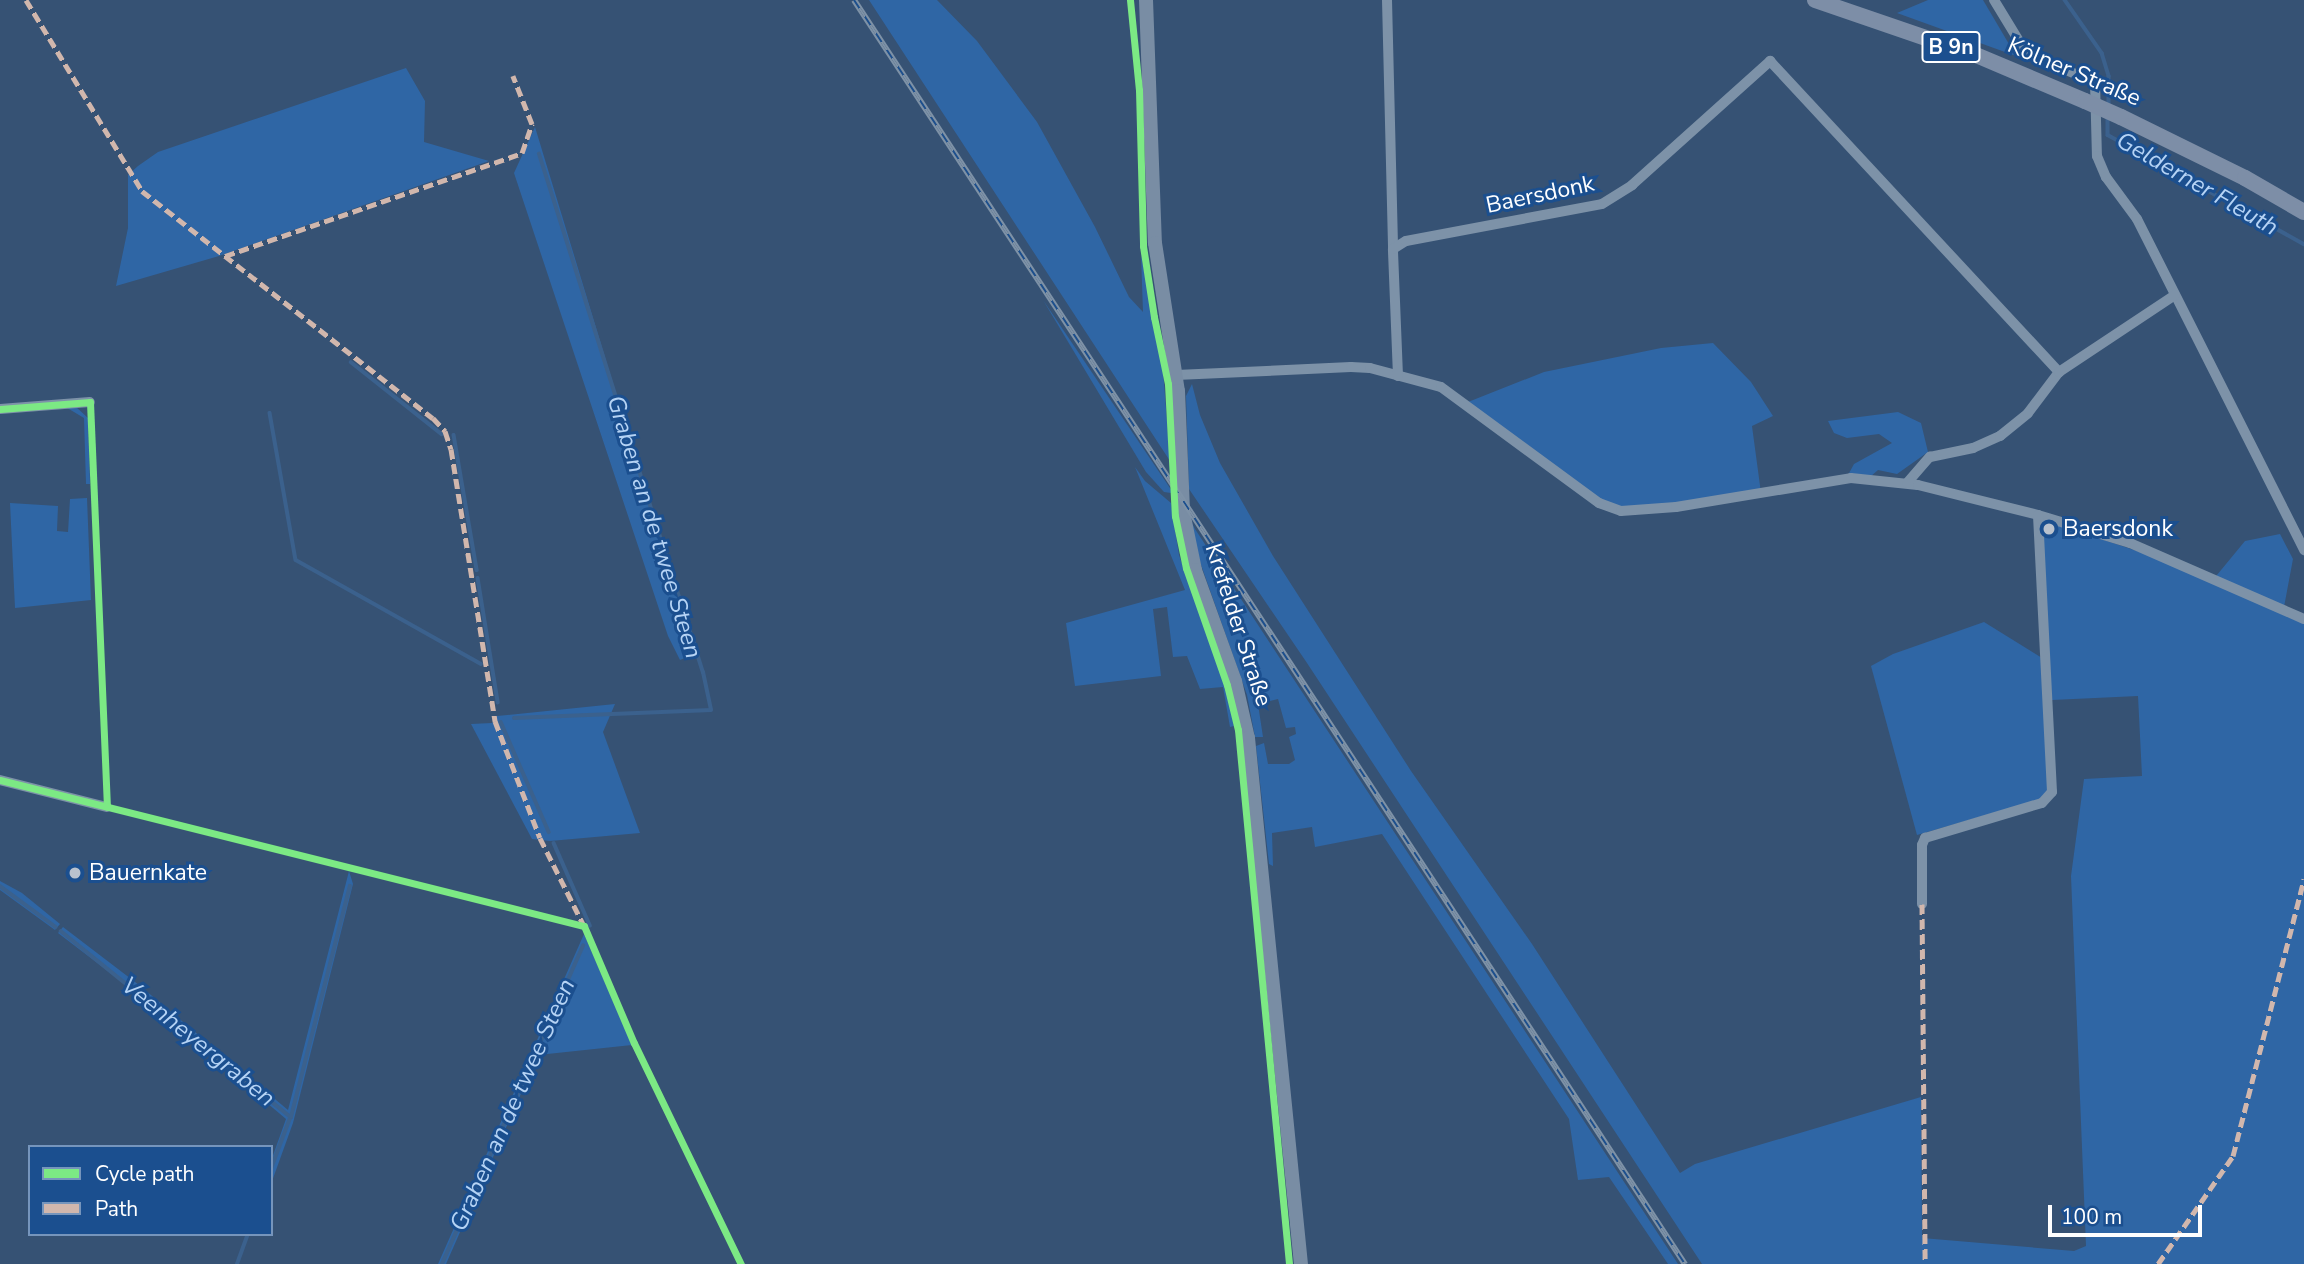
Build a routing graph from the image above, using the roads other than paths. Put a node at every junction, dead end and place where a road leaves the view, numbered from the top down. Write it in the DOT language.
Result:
graph roads {
  1 [pos="1146,0"];
  2 [pos="1387,0"];
  3 [pos="1815,0"];
  4 [pos="1993,0"];
  5 [pos="2304,212"];
  6 [pos="1393,249"];
  7 [pos="2175,295"];
  8 [pos="2059,372"];
  9 [pos="1176,374"];
  10 [pos="1398,376"];
  11 [pos="90,402"];
  12 [pos="0,409"];
  13 [pos="1907,484"];
  14 [pos="2038,515"];
  15 [pos="2304,550"];
  16 [pos="2304,619"];
  17 [pos="0,780"];
  18 [pos="107,807"];
  19 [pos="1922,904"];
  20 [pos="1301,1264"];
  1 -- 9 [label="main road, Krefelder Straße"];
  2 -- 6 [label="street"];
  3 -- 5 [label="main road, Kölner Straße / B 9n, bridge"];
  4 -- 7 [label="street"];
  6 -- 8 [label="street, Baersdonk"];
  6 -- 10 [label="street"];
  7 -- 8 [label="street"];
  7 -- 15 [label="street"];
  8 -- 13 [label="street"];
  9 -- 10 [label="street"];
  9 -- 20 [label="main road, Krefelder Straße"];
  10 -- 13 [label="street"];
  11 -- 12 [label="street"];
  13 -- 14 [label="street"];
  14 -- 16 [label="street"];
  14 -- 19 [label="street"];
  17 -- 18 [label="street"];
}
